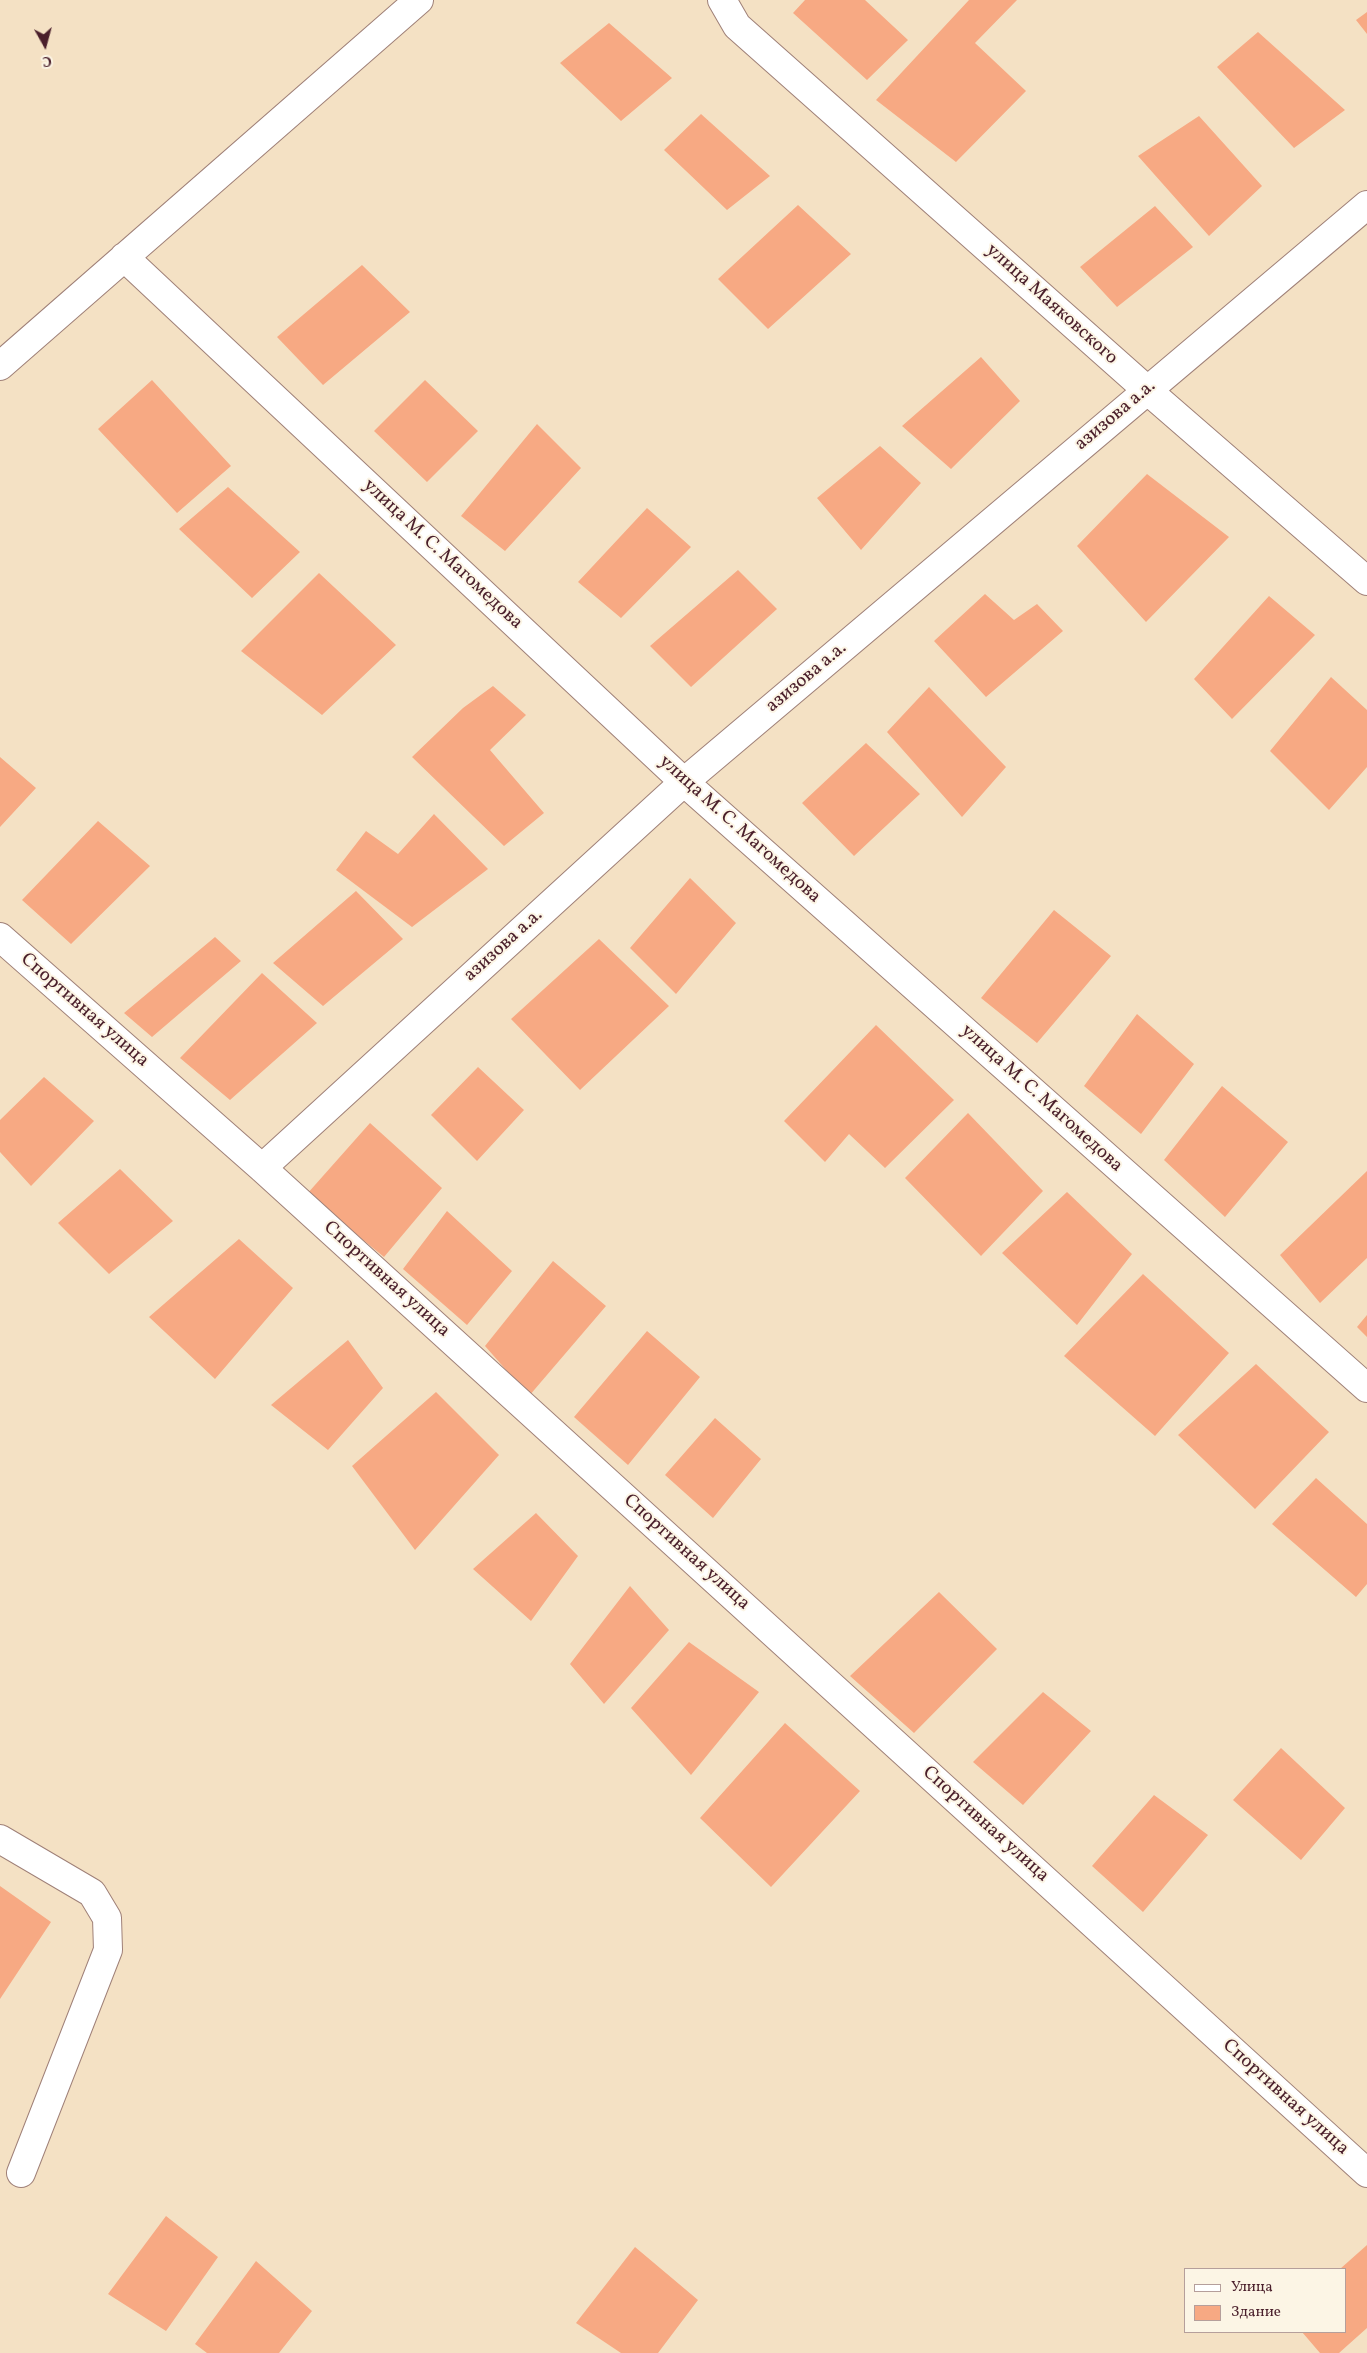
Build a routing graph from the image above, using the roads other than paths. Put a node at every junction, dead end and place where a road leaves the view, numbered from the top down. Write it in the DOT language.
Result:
graph roads {
  1 [pos="419,0"];
  2 [pos="722,0"];
  3 [pos="1367,205"];
  4 [pos="124,257"];
  5 [pos="0,366"];
  6 [pos="1147,390"];
  7 [pos="1367,581"];
  8 [pos="684,782"];
  9 [pos="0,937"];
  10 [pos="262,1168"];
  11 [pos="1367,1388"];
  12 [pos="0,1839"];
  13 [pos="21,2173"];
  14 [pos="1367,2173"];
  1 -- 4 [label="street"];
  2 -- 6 [label="street, улица Маяковского"];
  3 -- 6 [label="street, азизова а.а."];
  4 -- 5 [label="street"];
  4 -- 8 [label="street, улица М. С. Магомедова"];
  6 -- 7 [label="street, улица Маяковского"];
  6 -- 8 [label="street, азизова а.а."];
  8 -- 10 [label="street, азизова а.а."];
  8 -- 11 [label="street, улица М. С. Магомедова"];
  9 -- 10 [label="street, Спортивная улица"];
  10 -- 14 [label="street, Спортивная улица"];
  12 -- 13 [label="street"];
}
